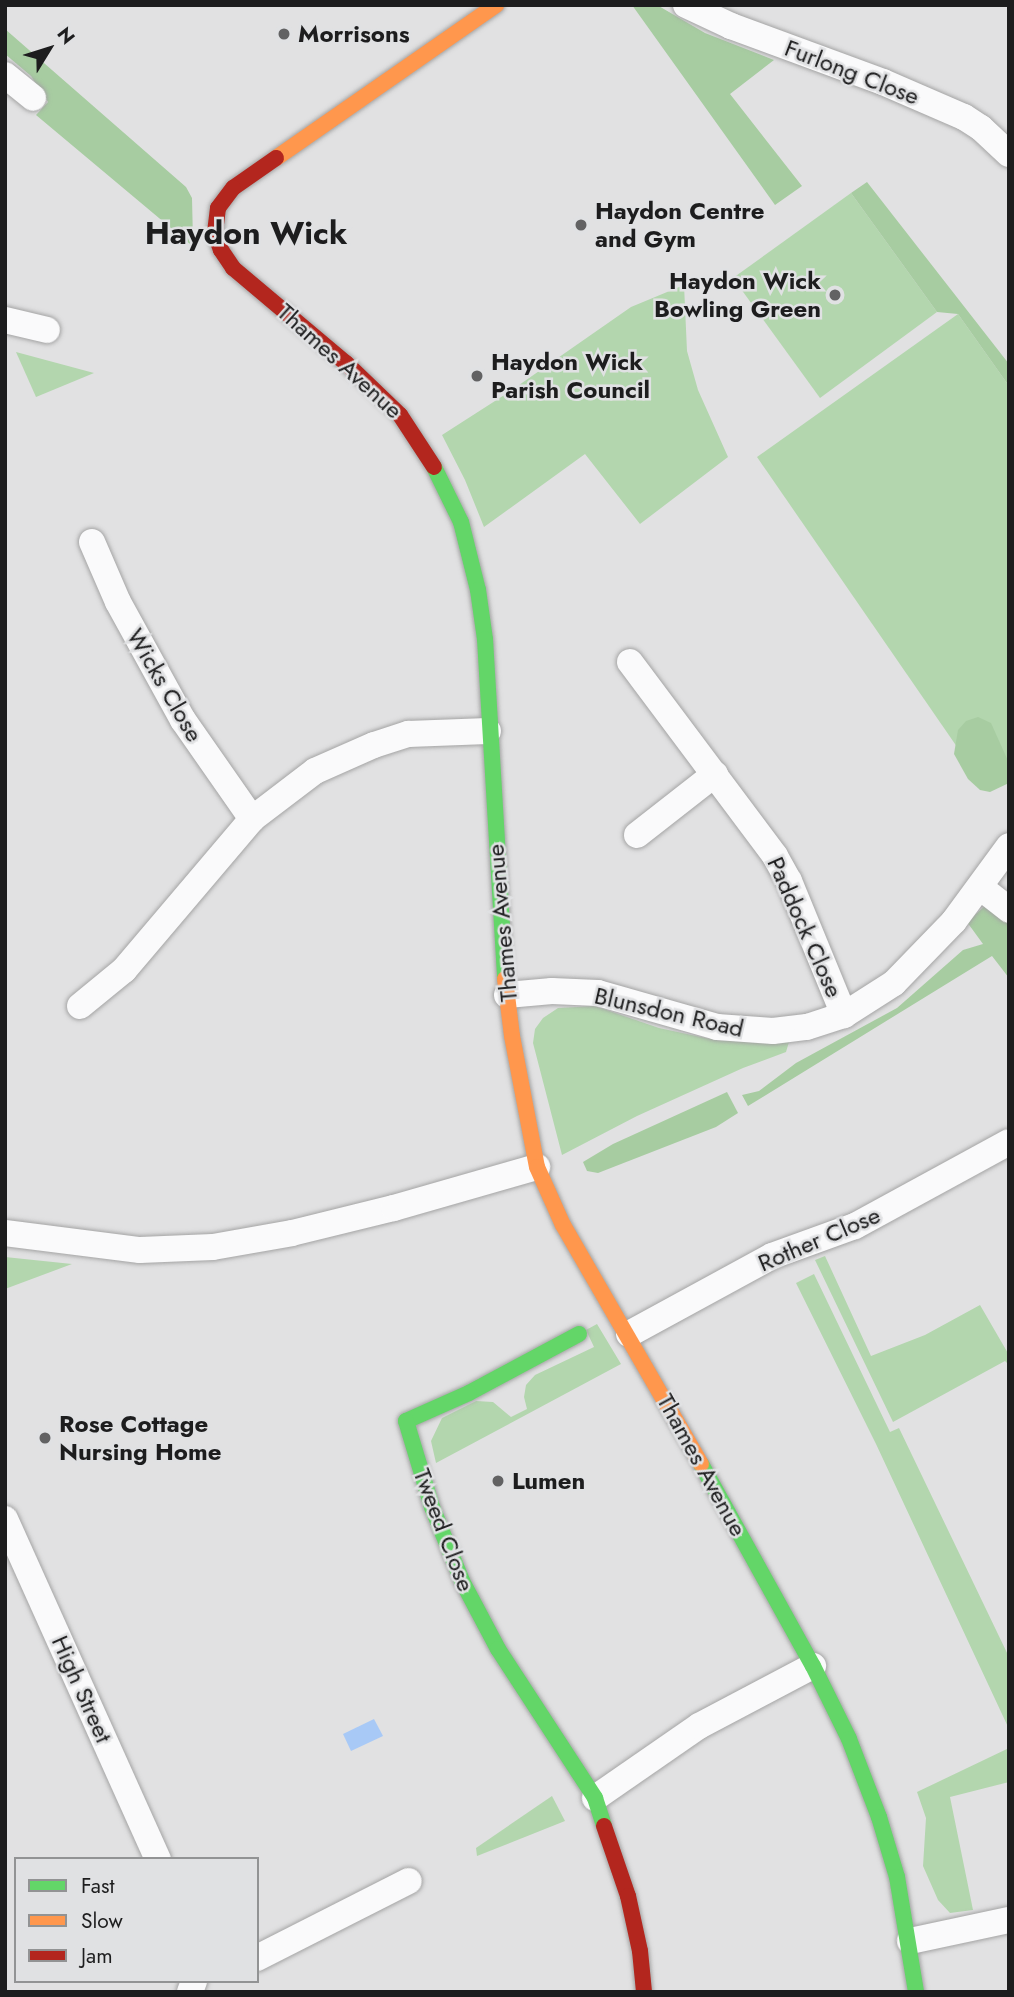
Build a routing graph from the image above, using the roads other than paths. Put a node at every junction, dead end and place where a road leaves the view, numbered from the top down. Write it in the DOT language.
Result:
graph roads {
  1 [pos="496,5"];
  2 [pos="686,5"];
  3 [pos="5,75"];
  4 [pos="33,98"];
  5 [pos="1009,155"];
  6 [pos="5,320"];
  7 [pos="47,330"];
  8 [pos="92,542"];
  9 [pos="630,662"];
  10 [pos="488,731"];
  11 [pos="715,774"];
  12 [pos="252,819"];
  13 [pos="637,835"];
  14 [pos="1009,846"];
  15 [pos="980,887"];
  16 [pos="1009,910"];
  17 [pos="507,995"];
  18 [pos="80,1006"];
  19 [pos="844,1014"];
  20 [pos="1009,1142"];
  21 [pos="537,1167"];
  22 [pos="5,1233"];
  23 [pos="579,1334"];
  24 [pos="629,1334"];
  25 [pos="5,1519"];
  26 [pos="813,1666"];
  27 [pos="595,1798"];
  28 [pos="157,1857"];
  29 [pos="410,1881"];
  30 [pos="1009,1920"];
  31 [pos="910,1941"];
  32 [pos="259,1957"];
  33 [pos="644,1992"];
  34 [pos="916,1992"];
  1 -- 10 [label="street, Thames Avenue"];
  2 -- 5 [label="street, Furlong Close"];
  3 -- 4 [label="street"];
  6 -- 7 [label="street"];
  8 -- 12 [label="street, Wicks Close"];
  9 -- 11 [label="street, Paddock Close"];
  10 -- 12 [label="street"];
  10 -- 17 [label="street, Thames Avenue"];
  11 -- 13 [label="street"];
  11 -- 19 [label="street, Paddock Close"];
  12 -- 18 [label="street"];
  14 -- 15 [label="street, Blunsdon Road"];
  15 -- 16 [label="street"];
  15 -- 19 [label="street, Blunsdon Road"];
  17 -- 19 [label="street, Blunsdon Road"];
  17 -- 21 [label="street, Thames Avenue"];
  20 -- 24 [label="street, Rother Close"];
  21 -- 22 [label="street"];
  21 -- 24 [label="street, Thames Avenue"];
  23 -- 27 [label="street, Tweed Close"];
  24 -- 26 [label="street, Thames Avenue"];
  25 -- 28 [label="street, High Street"];
  26 -- 27 [label="street"];
  26 -- 31 [label="street, Thames Avenue"];
  27 -- 33 [label="street, Tweed Close"];
  29 -- 32 [label="street"];
  30 -- 31 [label="street"];
  31 -- 34 [label="street, Thames Avenue"];
}
